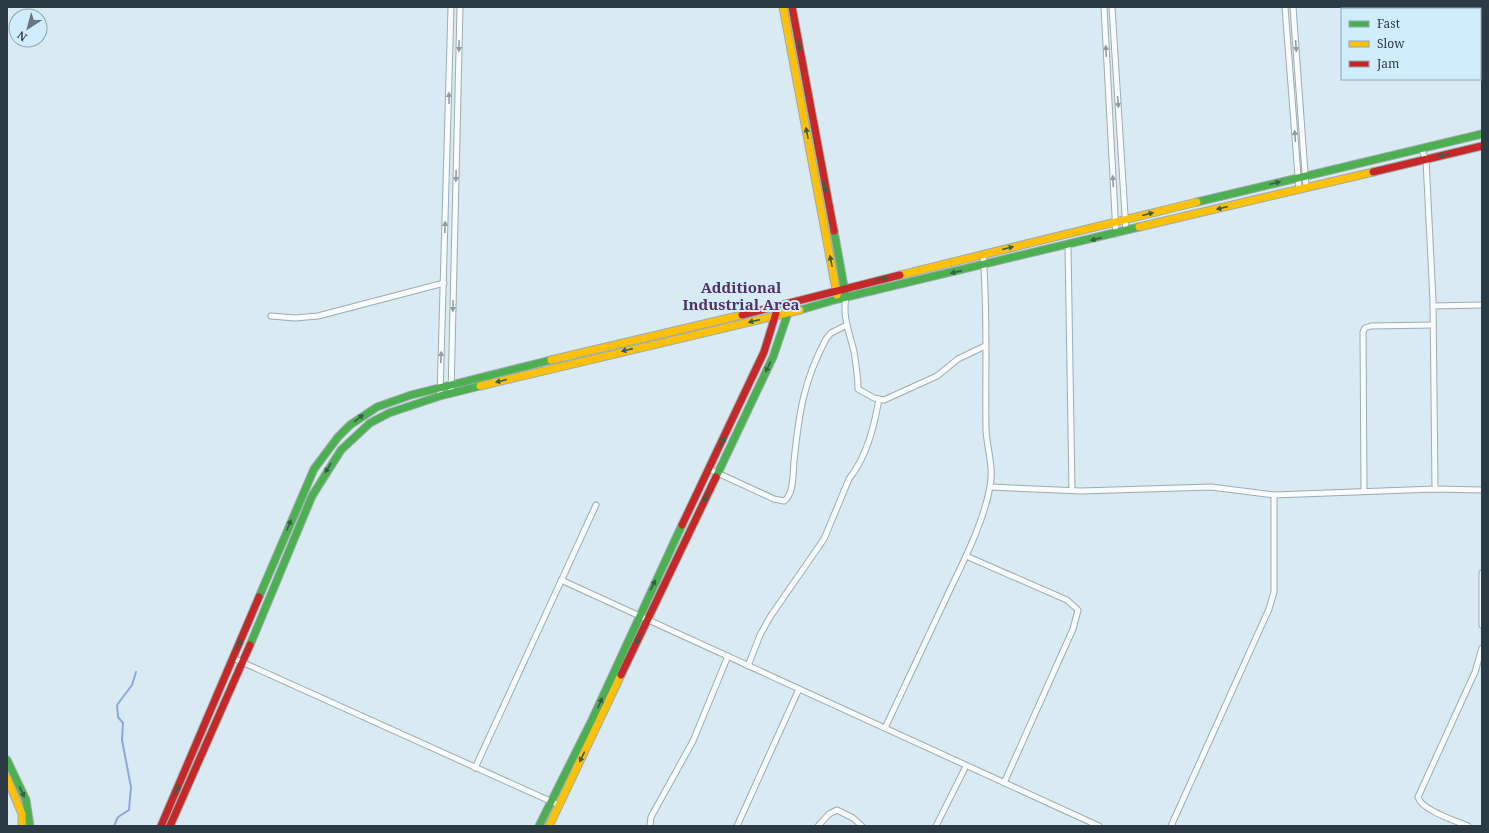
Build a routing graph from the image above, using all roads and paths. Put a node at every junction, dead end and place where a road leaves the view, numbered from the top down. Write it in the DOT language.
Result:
graph roads {
  1 [pos="451,7"];
  2 [pos="460,7"];
  3 [pos="783,7"];
  4 [pos="792,7"];
  5 [pos="1104,7"];
  6 [pos="1112,7"];
  7 [pos="1285,7"];
  8 [pos="1293,7"];
  9 [pos="450,28"];
  10 [pos="460,28"];
  11 [pos="1482,134"];
  12 [pos="1482,146"];
  13 [pos="1421,148"];
  14 [pos="1426,160"];
  15 [pos="1302,176"];
  16 [pos="1303,188"];
  17 [pos="1126,220"];
  18 [pos="1115,221"];
  19 [pos="1126,232"];
  20 [pos="1116,234"];
  21 [pos="1068,246"];
  22 [pos="983,255"];
  23 [pos="984,266"];
  24 [pos="444,283"];
  25 [pos="844,288"];
  26 [pos="836,290"];
  27 [pos="846,298"];
  28 [pos="838,299"];
  29 [pos="790,304"];
  30 [pos="1482,305"];
  31 [pos="778,306"];
  32 [pos="1434,306"];
  33 [pos="844,308"];
  34 [pos="788,314"];
  35 [pos="271,316"];
  36 [pos="776,316"];
  37 [pos="847,325"];
  38 [pos="1433,325"];
  39 [pos="985,346"];
  40 [pos="451,384"];
  41 [pos="441,386"];
  42 [pos="451,394"];
  43 [pos="440,396"];
  44 [pos="879,399"];
  45 [pos="709,469"];
  46 [pos="718,473"];
  47 [pos="990,488"];
  48 [pos="1435,489"];
  49 [pos="1072,490"];
  50 [pos="1482,490"];
  51 [pos="1364,491"];
  52 [pos="1274,495"];
  53 [pos="596,505"];
  54 [pos="966,556"];
  55 [pos="1482,573"];
  56 [pos="560,580"];
  57 [pos="1482,595"];
  58 [pos="639,616"];
  59 [pos="647,619"];
  60 [pos="1482,625"];
  61 [pos="1482,648"];
  62 [pos="728,656"];
  63 [pos="233,658"];
  64 [pos="243,662"];
  65 [pos="748,666"];
  66 [pos="799,689"];
  67 [pos="885,728"];
  68 [pos="7,760"];
  69 [pos="966,766"];
  70 [pos="475,768"];
  71 [pos="7,778"];
  72 [pos="1004,783"];
  73 [pos="551,802"];
  74 [pos="559,805"];
  75 [pos="22,826"];
  76 [pos="30,826"];
  77 [pos="161,826"];
  78 [pos="170,826"];
  79 [pos="539,826"];
  80 [pos="549,826"];
  81 [pos="650,826"];
  82 [pos="737,826"];
  83 [pos="818,826"];
  84 [pos="862,826"];
  85 [pos="936,826"];
  86 [pos="1099,826"];
  87 [pos="1171,826"];
  88 [pos="1468,826"];
  1 -- 9 [label="street"];
  2 -- 10 [label="street"];
  26 -- 3 [label="street, one-way"];
  4 -- 25 [label="street, one-way"];
  18 -- 5 [label="street, one-way"];
  6 -- 17 [label="street, one-way"];
  15 -- 7 [label="street, one-way"];
  8 -- 15 [label="street, one-way"];
  9 -- 10 [label="street"];
  24 -- 9 [label="street, one-way"];
  10 -- 40 [label="street, one-way"];
  11 -- 13 [label="street"];
  12 -- 14 [label="street, one-way"];
  13 -- 14 [label="street"];
  13 -- 15 [label="street"];
  14 -- 16 [label="street"];
  14 -- 32 [label="street"];
  15 -- 16 [label="street"];
  17 -- 15 [label="street, one-way"];
  16 -- 19 [label="street, one-way"];
  17 -- 18 [label="street"];
  17 -- 19 [label="street"];
  18 -- 20 [label="street"];
  22 -- 18 [label="street, one-way"];
  19 -- 20 [label="street"];
  20 -- 21 [label="street, one-way"];
  21 -- 23 [label="street"];
  21 -- 49 [label="street"];
  22 -- 23 [label="street"];
  25 -- 22 [label="street, one-way"];
  23 -- 27 [label="street, one-way"];
  23 -- 39 [label="street"];
  24 -- 35 [label="street"];
  41 -- 24 [label="street, one-way"];
  25 -- 26 [label="street"];
  25 -- 27 [label="street"];
  26 -- 28 [label="street"];
  26 -- 29 [label="street"];
  27 -- 28 [label="street"];
  27 -- 33 [label="street"];
  28 -- 33 [label="street"];
  28 -- 34 [label="street"];
  29 -- 31 [label="street"];
  29 -- 34 [label="street"];
  30 -- 32 [label="street"];
  31 -- 36 [label="street"];
  31 -- 40 [label="street"];
  32 -- 38 [label="street"];
  33 -- 37 [label="street"];
  34 -- 36 [label="street"];
  34 -- 46 [label="street, one-way"];
  36 -- 42 [label="street, one-way"];
  45 -- 36 [label="street, one-way"];
  37 -- 44 [label="street"];
  37 -- 46 [label="street"];
  38 -- 48 [label="street"];
  38 -- 51 [label="street"];
  39 -- 44 [label="street"];
  39 -- 47 [label="street"];
  40 -- 41 [label="street"];
  40 -- 42 [label="street"];
  41 -- 43 [label="street"];
  63 -- 41 [label="street, one-way"];
  42 -- 43 [label="street"];
  43 -- 64 [label="street, one-way"];
  44 -- 65 [label="street"];
  45 -- 46 [label="street"];
  58 -- 45 [label="street, one-way"];
  46 -- 59 [label="street, one-way"];
  47 -- 49 [label="street"];
  47 -- 54 [label="street"];
  48 -- 50 [label="street"];
  48 -- 51 [label="street"];
  49 -- 52 [label="street"];
  51 -- 52 [label="street"];
  52 -- 87 [label="street"];
  53 -- 56 [label="street"];
  54 -- 67 [label="street"];
  54 -- 72 [label="street"];
  55 -- 57 [label="street"];
  56 -- 58 [label="street"];
  56 -- 70 [label="street"];
  57 -- 60 [label="street"];
  58 -- 59 [label="street"];
  73 -- 58 [label="street, one-way"];
  59 -- 62 [label="street"];
  59 -- 74 [label="street, one-way"];
  61 -- 88 [label="street"];
  62 -- 65 [label="street"];
  62 -- 81 [label="street"];
  63 -- 64 [label="street"];
  77 -- 63 [label="street, one-way"];
  64 -- 70 [label="street"];
  64 -- 78 [label="street"];
  65 -- 66 [label="street"];
  66 -- 67 [label="street"];
  66 -- 82 [label="street"];
  67 -- 69 [label="street"];
  68 -- 76 [label="street, one-way"];
  69 -- 72 [label="street"];
  69 -- 85 [label="street"];
  70 -- 73 [label="street"];
  71 -- 75 [label="street"];
  72 -- 86 [label="street"];
  73 -- 74 [label="street"];
  73 -- 79 [label="street"];
  74 -- 80 [label="street"];
  83 -- 84 [label="street"];
}
